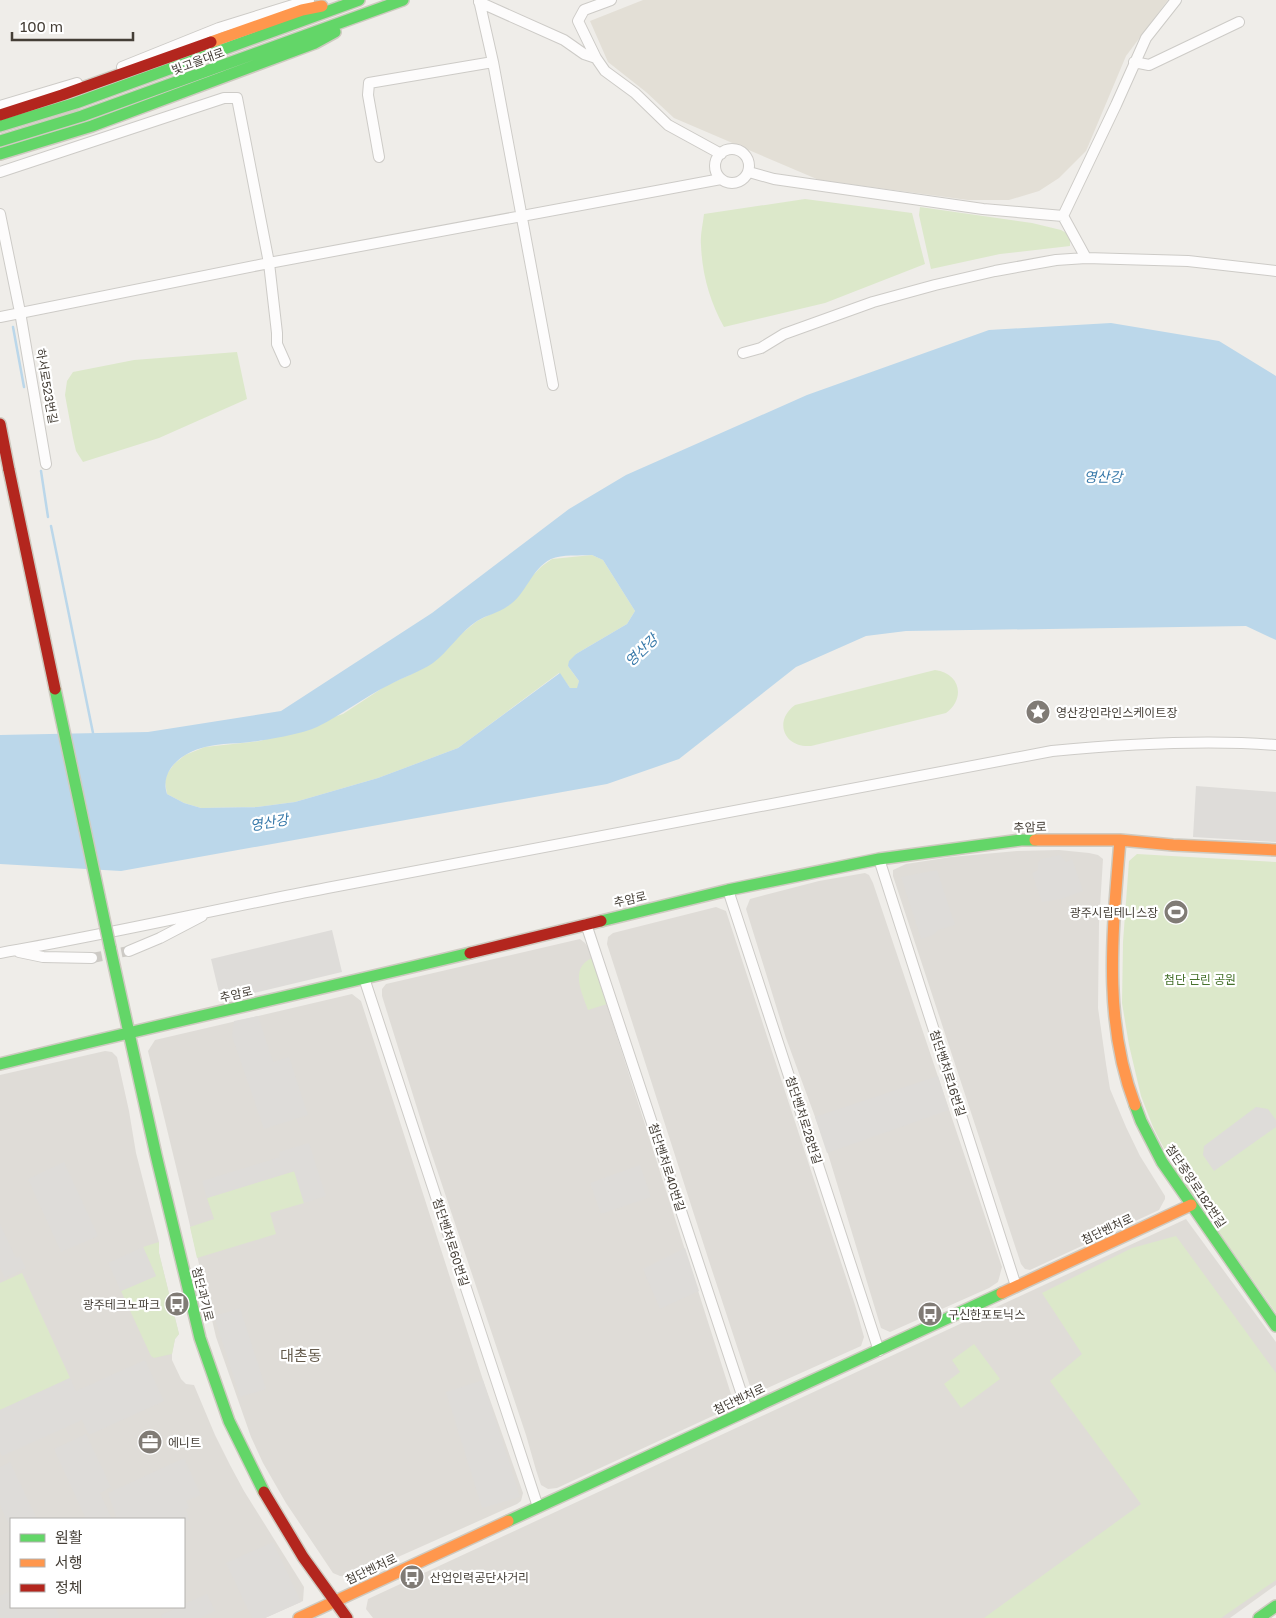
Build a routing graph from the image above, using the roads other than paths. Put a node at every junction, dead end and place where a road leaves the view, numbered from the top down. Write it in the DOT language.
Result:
graph roads {
  1 [pos="309,0"];
  2 [pos="355,0"];
  3 [pos="359,0"];
  4 [pos="403,0"];
  5 [pos="611,0"];
  6 [pos="1176,0"];
  7 [pos="479,1"];
  8 [pos="370,12"];
  9 [pos="1239,22"];
  10 [pos="596,58"];
  11 [pos="492,62"];
  12 [pos="1134,62"];
  13 [pos="0,106"];
  14 [pos="0,115"];
  15 [pos="0,126"];
  16 [pos="0,141"];
  17 [pos="0,154"];
  18 [pos="721,154"];
  19 [pos="379,157"];
  20 [pos="0,172"];
  21 [pos="749,172"];
  22 [pos="721,179"];
  23 [pos="0,214"];
  24 [pos="521,216"];
  25 [pos="1062,216"];
  26 [pos="1086,258"];
  27 [pos="269,263"];
  28 [pos="1276,271"];
  29 [pos="20,312"];
  30 [pos="0,317"];
  31 [pos="744,353"];
  32 [pos="285,362"];
  33 [pos="553,385"];
  34 [pos="0,424"];
  35 [pos="46,464"];
  36 [pos="1276,745"];
  37 [pos="1120,840"];
  38 [pos="1276,850"];
  39 [pos="879,859"];
  40 [pos="728,890"];
  41 [pos="223,908"];
  42 [pos="586,924"];
  43 [pos="13,951"];
  44 [pos="129,951"];
  45 [pos="0,953"];
  46 [pos="92,958"];
  47 [pos="364,978"];
  48 [pos="128,1032"];
  49 [pos="0,1064"];
  50 [pos="1191,1205"];
  51 [pos="1016,1286"];
  52 [pos="1276,1326"];
  53 [pos="879,1351"];
  54 [pos="747,1410"];
  55 [pos="538,1507"];
  56 [pos="334,1602"];
  57 [pos="1276,1606"];
  58 [pos="299,1618"];
  59 [pos="346,1618"];
  60 [pos="1259,1618"];
  1 -- 13 [label="street"];
  2 -- 14 [label="street"];
  3 -- 15 [label="street, 빛고을대로"];
  4 -- 8 [label="street, 빛고을대로"];
  5 -- 10 [label="street"];
  6 -- 12 [label="street"];
  7 -- 10 [label="street"];
  7 -- 11 [label="street"];
  8 -- 16 [label="street, 빛고을대로"];
  8 -- 17 [label="street"];
  9 -- 12 [label="street"];
  10 -- 18 [label="street"];
  11 -- 19 [label="street"];
  11 -- 24 [label="street"];
  12 -- 25 [label="street"];
  18 -- 21 [label="street"];
  18 -- 22 [label="street"];
  20 -- 27 [label="street"];
  21 -- 22 [label="street"];
  21 -- 25 [label="street"];
  22 -- 24 [label="street"];
  23 -- 29 [label="street, 하서로523번길"];
  24 -- 27 [label="street"];
  24 -- 33 [label="street"];
  25 -- 26 [label="street"];
  26 -- 28 [label="street"];
  26 -- 31 [label="street"];
  27 -- 29 [label="street"];
  27 -- 32 [label="street"];
  29 -- 30 [label="street"];
  29 -- 35 [label="street, 하서로523번길"];
  34 -- 48 [label="street, 첨단과기로, bridge"];
  36 -- 41 [label="street"];
  37 -- 38 [label="street, 추암로"];
  37 -- 39 [label="street, 추암로"];
  37 -- 50 [label="street, 첨단중앙로182번길"];
  39 -- 40 [label="street, 추암로"];
  39 -- 51 [label="street, 첨단벤처로16번길"];
  40 -- 42 [label="street, 추암로"];
  40 -- 53 [label="street, 첨단벤처로28번길"];
  41 -- 43 [label="street"];
  41 -- 44 [label="street"];
  42 -- 47 [label="street, 추암로"];
  42 -- 54 [label="street, 첨단벤처로40번길"];
  43 -- 45 [label="street"];
  43 -- 46 [label="street"];
  47 -- 48 [label="street, 추암로"];
  47 -- 55 [label="street, 첨단벤처로60번길"];
  48 -- 49 [label="street, 추암로"];
  48 -- 56 [label="street, 첨단과기로"];
  50 -- 51 [label="street, 첨단벤처로"];
  50 -- 52 [label="street, 첨단중앙로182번길"];
  51 -- 53 [label="street, 첨단벤처로"];
  53 -- 54 [label="street, 첨단벤처로"];
  54 -- 55 [label="street, 첨단벤처로"];
  55 -- 56 [label="street, 첨단벤처로"];
  56 -- 58 [label="street, 첨단벤처로"];
  56 -- 59 [label="street, 첨단과기로"];
  57 -- 60 [label="street"];
}
